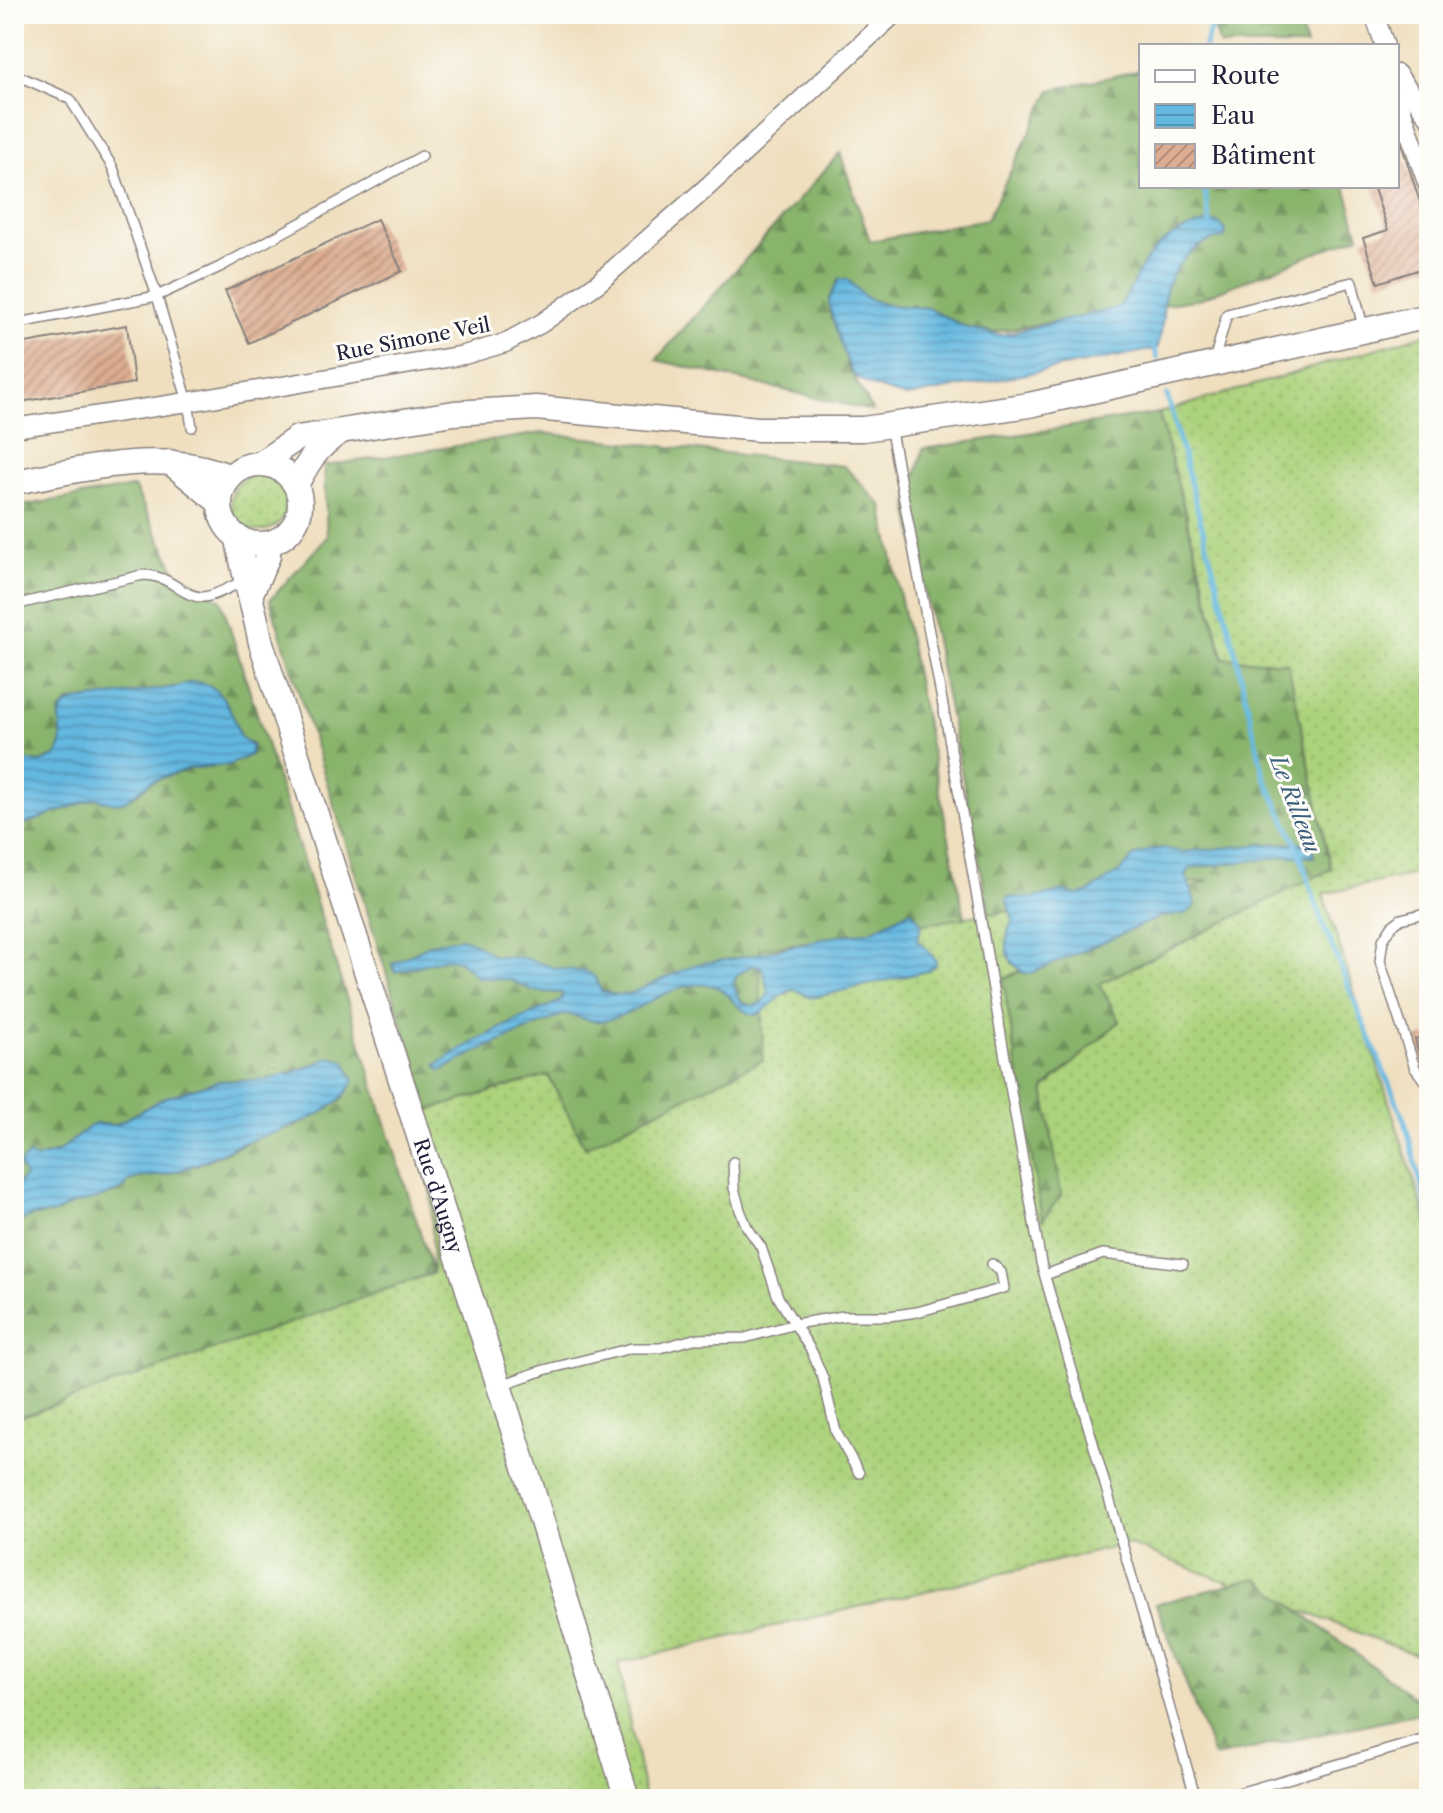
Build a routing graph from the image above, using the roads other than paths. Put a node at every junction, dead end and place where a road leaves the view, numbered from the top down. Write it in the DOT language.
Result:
graph roads {
  1 [pos="894,14"];
  2 [pos="1374,14"];
  3 [pos="1384,44"];
  4 [pos="14,74"];
  5 [pos="1399,77"];
  6 [pos="1399,101"];
  7 [pos="1429,117"];
  8 [pos="1423,150"];
  9 [pos="422,156"];
  10 [pos="1429,188"];
  11 [pos="157,296"];
  12 [pos="1425,315"];
  13 [pos="14,324"];
  14 [pos="1364,331"];
  15 [pos="1212,365"];
  16 [pos="188,402"];
  17 [pos="890,426"];
  18 [pos="192,427"];
  19 [pos="14,428"];
  20 [pos="342,431"];
  21 [pos="170,462"];
  22 [pos="261,463"];
  23 [pos="230,477"];
  24 [pos="14,482"];
  25 [pos="296,485"];
  26 [pos="220,503"];
  27 [pos="238,538"];
  28 [pos="268,544"];
  29 [pos="249,586"];
  30 [pos="14,605"];
  31 [pos="1429,912"];
  32 [pos="1424,1073"];
  33 [pos="1429,1087"];
  34 [pos="733,1162"];
  35 [pos="992,1264"];
  36 [pos="1183,1264"];
  37 [pos="1045,1275"];
  38 [pos="795,1324"];
  39 [pos="498,1385"];
  40 [pos="859,1473"];
  41 [pos="1429,1738"];
  42 [pos="619,1797"];
  43 [pos="1196,1799"];
  44 [pos="1218,1799"];
  1 -- 16 [label="street, Rue Simone Veil"];
  2 -- 3 [label="street"];
  4 -- 11 [label="lane"];
  5 -- 7 [label="street"];
  6 -- 8 [label="street"];
  8 -- 10 [label="street"];
  9 -- 11 [label="lane"];
  11 -- 13 [label="lane"];
  11 -- 16 [label="lane"];
  12 -- 14 [label="main road"];
  14 -- 15 [label="main road"];
  14 -- 15 [label="lane"];
  15 -- 17 [label="main road"];
  16 -- 18 [label="lane"];
  16 -- 19 [label="street, Rue Simone Veil"];
  17 -- 20 [label="main road"];
  17 -- 37 [label="lane"];
  20 -- 22 [label="main road"];
  20 -- 25 [label="main road"];
  21 -- 23 [label="main road"];
  21 -- 24 [label="main road"];
  21 -- 26 [label="main road"];
  22 -- 23 [label="main road"];
  22 -- 25 [label="main road"];
  23 -- 26 [label="main road"];
  25 -- 28 [label="main road"];
  26 -- 27 [label="main road"];
  27 -- 28 [label="main road"];
  27 -- 29 [label="main road, Rue d'Augny"];
  28 -- 29 [label="main road"];
  29 -- 30 [label="lane"];
  29 -- 39 [label="main road, Rue d'Augny"];
  31 -- 32 [label="lane"];
  32 -- 33 [label="lane"];
  34 -- 38 [label="lane"];
  35 -- 38 [label="lane"];
  36 -- 37 [label="lane"];
  37 -- 43 [label="lane"];
  38 -- 39 [label="lane"];
  38 -- 40 [label="lane"];
  39 -- 42 [label="main road, Rue d'Augny"];
  41 -- 44 [label="lane"];
}
